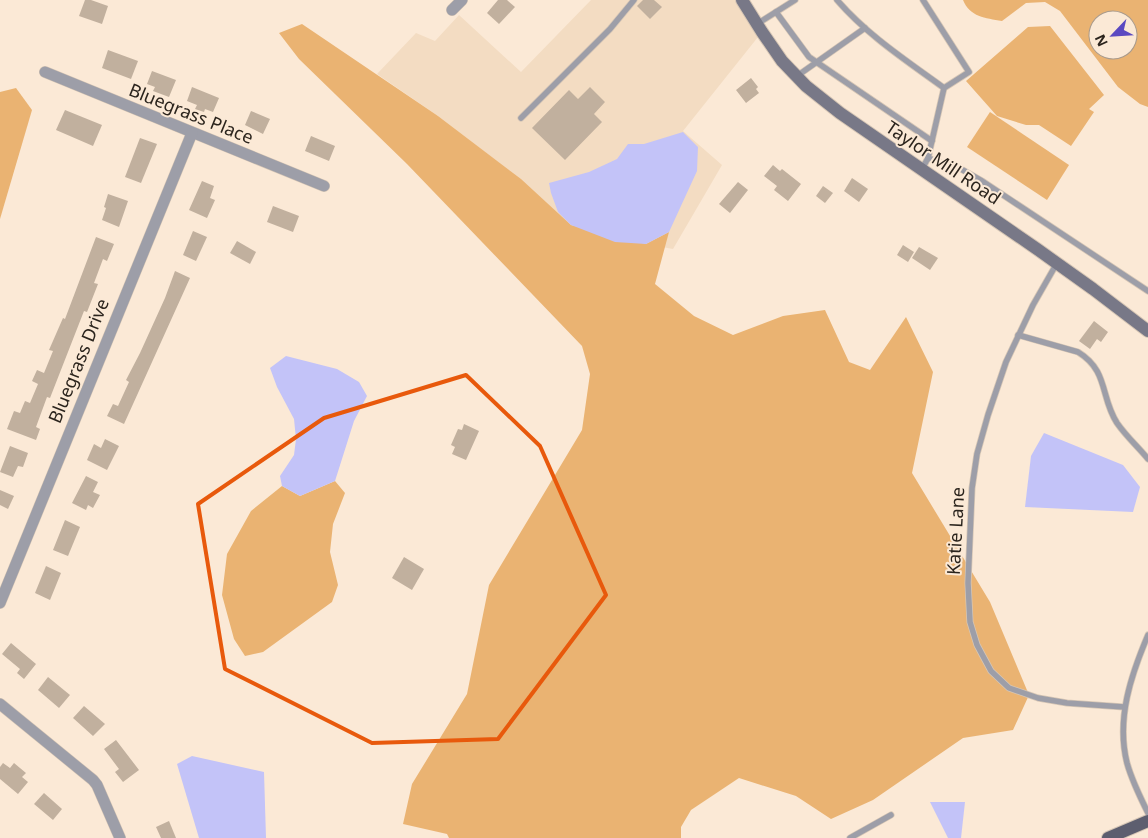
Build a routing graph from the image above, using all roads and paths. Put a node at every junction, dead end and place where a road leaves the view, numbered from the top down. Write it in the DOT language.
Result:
graph roads {
  1 [pos="462,0"];
  2 [pos="634,0"];
  3 [pos="742,0"];
  4 [pos="795,0"];
  5 [pos="837,0"];
  6 [pos="923,0"];
  7 [pos="452,10"];
  8 [pos="776,12"];
  9 [pos="756,24"];
  10 [pos="865,28"];
  11 [pos="817,62"];
  12 [pos="45,72"];
  13 [pos="797,76"];
  14 [pos="944,88"];
  15 [pos="521,118"];
  16 [pos="192,133"];
  17 [pos="932,141"];
  18 [pos="925,164"];
  19 [pos="324,186"];
  20 [pos="1057,263"];
  21 [pos="1148,291"];
  22 [pos="1148,331"];
  23 [pos="1018,335"];
  24 [pos="1148,459"];
  25 [pos="0,603"];
  26 [pos="1148,634"];
  27 [pos="0,704"];
  28 [pos="1124,707"];
  29 [pos="1148,813"];
  30 [pos="891,815"];
  31 [pos="1148,822"];
  32 [pos="120,838"];
  33 [pos="850,838"];
  34 [pos="1108,838"];
  1 -- 7 [label="street"];
  2 -- 15 [label="lane"];
  3 -- 9 [label="main road, Taylor Mill Road"];
  4 -- 8 [label="lane"];
  5 -- 10 [label="lane"];
  6 -- 14 [label="lane"];
  8 -- 9 [label="lane"];
  8 -- 11 [label="lane"];
  9 -- 13 [label="main road, Taylor Mill Road"];
  10 -- 11 [label="lane"];
  10 -- 14 [label="lane"];
  11 -- 13 [label="lane"];
  11 -- 17 [label="lane"];
  12 -- 16 [label="street, Bluegrass Place"];
  13 -- 18 [label="main road, Taylor Mill Road"];
  14 -- 17 [label="lane"];
  16 -- 19 [label="street, Bluegrass Place"];
  16 -- 25 [label="street, Bluegrass Drive"];
  17 -- 18 [label="lane"];
  18 -- 20 [label="main road, Taylor Mill Road"];
  18 -- 21 [label="lane"];
  20 -- 22 [label="main road, Taylor Mill Road"];
  20 -- 23 [label="lane, Katie Lane"];
  23 -- 24 [label="lane"];
  23 -- 28 [label="lane, Katie Lane"];
  26 -- 28 [label="lane"];
  27 -- 32 [label="street"];
  28 -- 29 [label="lane"];
  30 -- 33 [label="lane"];
  31 -- 34 [label="main road"];
}
